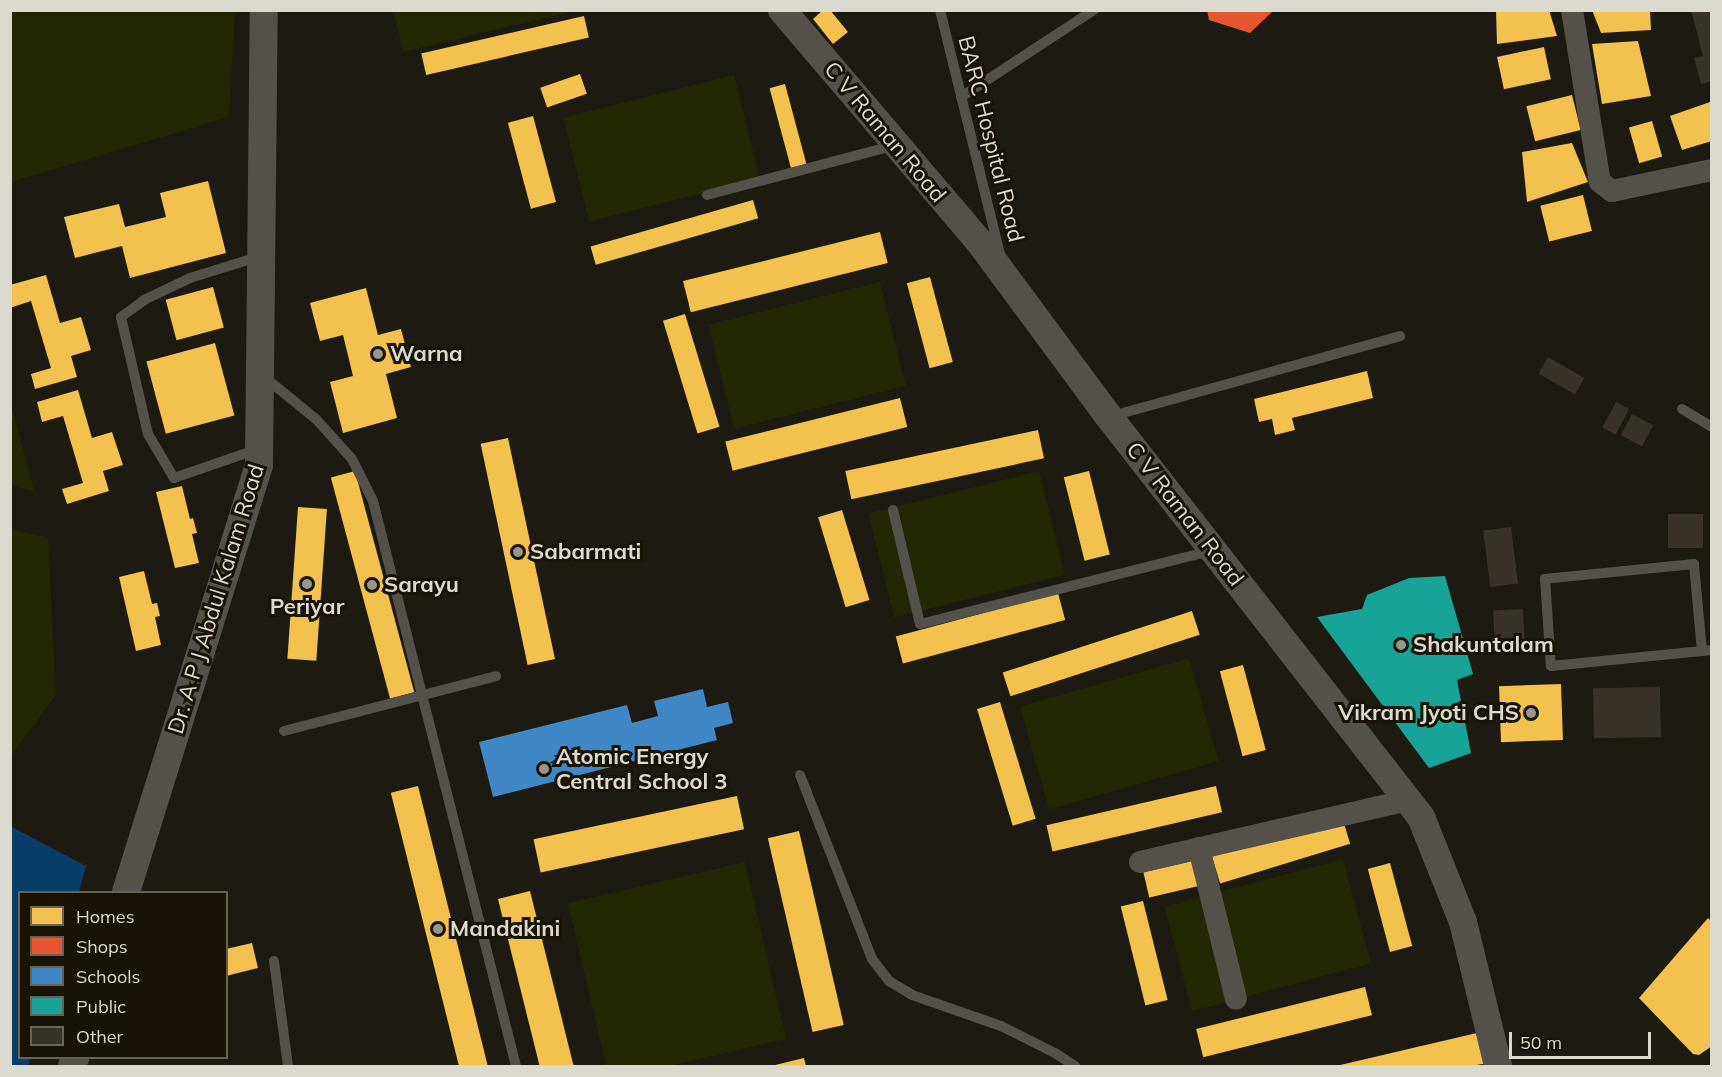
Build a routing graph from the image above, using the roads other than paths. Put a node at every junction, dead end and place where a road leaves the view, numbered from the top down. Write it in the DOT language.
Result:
graph roads {
  1 [pos="264,10"];
  2 [pos="782,10"];
  3 [pos="939,10"];
  4 [pos="1094,10"];
  5 [pos="1572,10"];
  6 [pos="961,96"];
  7 [pos="896,145"];
  8 [pos="1712,170"];
  9 [pos="707,195"];
  10 [pos="261,255"];
  11 [pos="1005,276"];
  12 [pos="1400,336"];
  13 [pos="259,373"];
  14 [pos="1682,409"];
  15 [pos="1109,417"];
  16 [pos="1712,427"];
  17 [pos="260,449"];
  18 [pos="893,510"];
  19 [pos="1213,550"];
  20 [pos="1707,651"];
  21 [pos="496,676"];
  22 [pos="423,695"];
  23 [pos="284,731"];
  24 [pos="800,775"];
  25 [pos="1408,800"];
  26 [pos="1199,848"];
  27 [pos="1140,862"];
  28 [pos="126,891"];
  29 [pos="274,961"];
  30 [pos="1236,999"];
  31 [pos="288,1066"];
  32 [pos="516,1066"];
  33 [pos="1076,1066"];
  34 [pos="1498,1066"];
  1 -- 10 [label="street, Dr. A P J Abdul Kalam Road"];
  2 -- 7 [label="street, C V Raman Road"];
  3 -- 6 [label="lane, BARC Hospital Road"];
  4 -- 6 [label="lane"];
  5 -- 8 [label="street"];
  6 -- 11 [label="lane, BARC Hospital Road"];
  7 -- 9 [label="lane"];
  7 -- 11 [label="street, C V Raman Road"];
  10 -- 13 [label="street, Dr. A P J Abdul Kalam Road"];
  10 -- 17 [label="lane"];
  11 -- 15 [label="street, C V Raman Road"];
  12 -- 15 [label="lane"];
  13 -- 17 [label="street, Dr. A P J Abdul Kalam Road"];
  13 -- 22 [label="lane"];
  14 -- 16 [label="lane"];
  15 -- 19 [label="street, C V Raman Road"];
  17 -- 28 [label="street, Dr. A P J Abdul Kalam Road"];
  18 -- 19 [label="lane"];
  19 -- 25 [label="street, C V Raman Road"];
  20 -- 20 [label="lane"];
  21 -- 22 [label="lane"];
  22 -- 23 [label="lane"];
  22 -- 32 [label="lane"];
  24 -- 33 [label="lane"];
  25 -- 26 [label="street"];
  25 -- 34 [label="street, C V Raman Road"];
  26 -- 27 [label="street"];
  26 -- 30 [label="street"];
  29 -- 31 [label="lane"];
}
